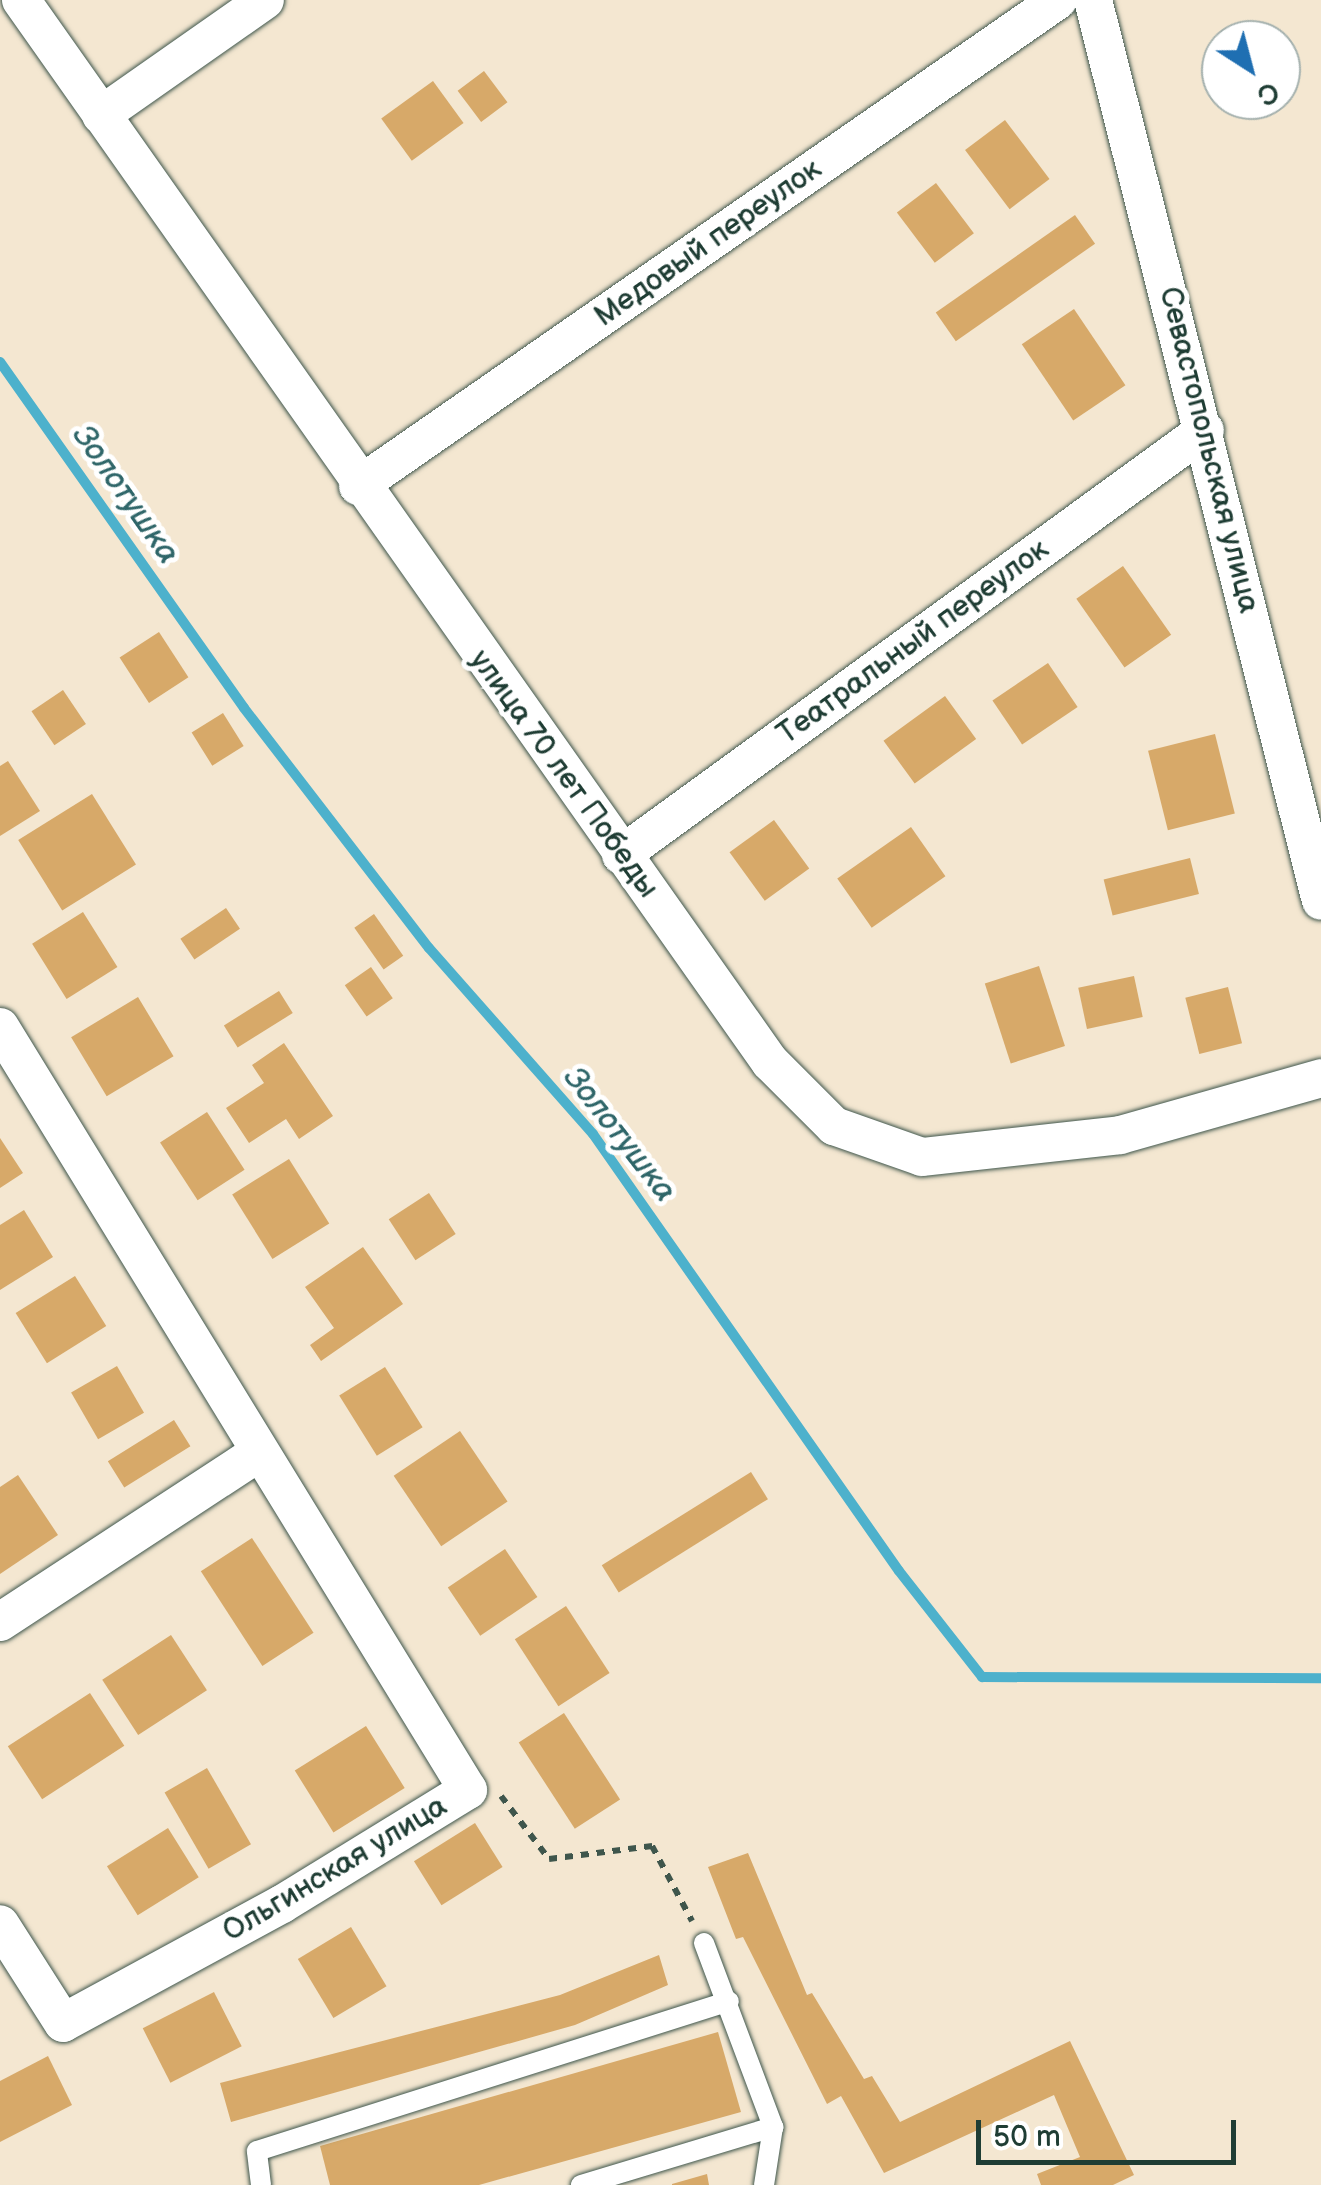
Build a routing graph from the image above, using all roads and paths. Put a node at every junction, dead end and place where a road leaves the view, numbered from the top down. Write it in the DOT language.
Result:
graph roads {
  1 [pos="20,0"];
  2 [pos="265,0"];
  3 [pos="1058,0"];
  4 [pos="1093,0"];
  5 [pos="101,115"];
  6 [pos="1205,430"];
  7 [pos="358,486"];
  8 [pos="621,855"];
  9 [pos="1321,901"];
  10 [pos="0,1027"];
  11 [pos="1321,1078"];
  12 [pos="257,1454"];
  13 [pos="0,1622"];
  14 [pos="468,1790"];
  15 [pos="0,1924"];
  16 [pos="704,1943"];
  17 [pos="729,2001"];
  18 [pos="772,2127"];
  19 [pos="260,2185"];
  20 [pos="581,2185"];
  21 [pos="764,2185"];
  1 -- 5 [label="street, улица 70 лет Победы"];
  2 -- 5 [label="street"];
  3 -- 7 [label="street, Медовый переулок"];
  4 -- 6 [label="street, Севастопольская улица"];
  5 -- 7 [label="street, улица 70 лет Победы"];
  6 -- 8 [label="street, Театральный переулок"];
  6 -- 9 [label="street, Севастопольская улица"];
  7 -- 8 [label="street, улица 70 лет Победы"];
  8 -- 11 [label="street, улица 70 лет Победы"];
  10 -- 12 [label="street, Ольгинская улица"];
  12 -- 13 [label="street"];
  12 -- 14 [label="street, Ольгинская улица"];
  14 -- 15 [label="street, Ольгинская улица"];
  14 -- 16 [label="path"];
  16 -- 17 [label="lane"];
  17 -- 18 [label="lane"];
  17 -- 19 [label="lane"];
  18 -- 20 [label="lane"];
  18 -- 21 [label="lane"];
}
